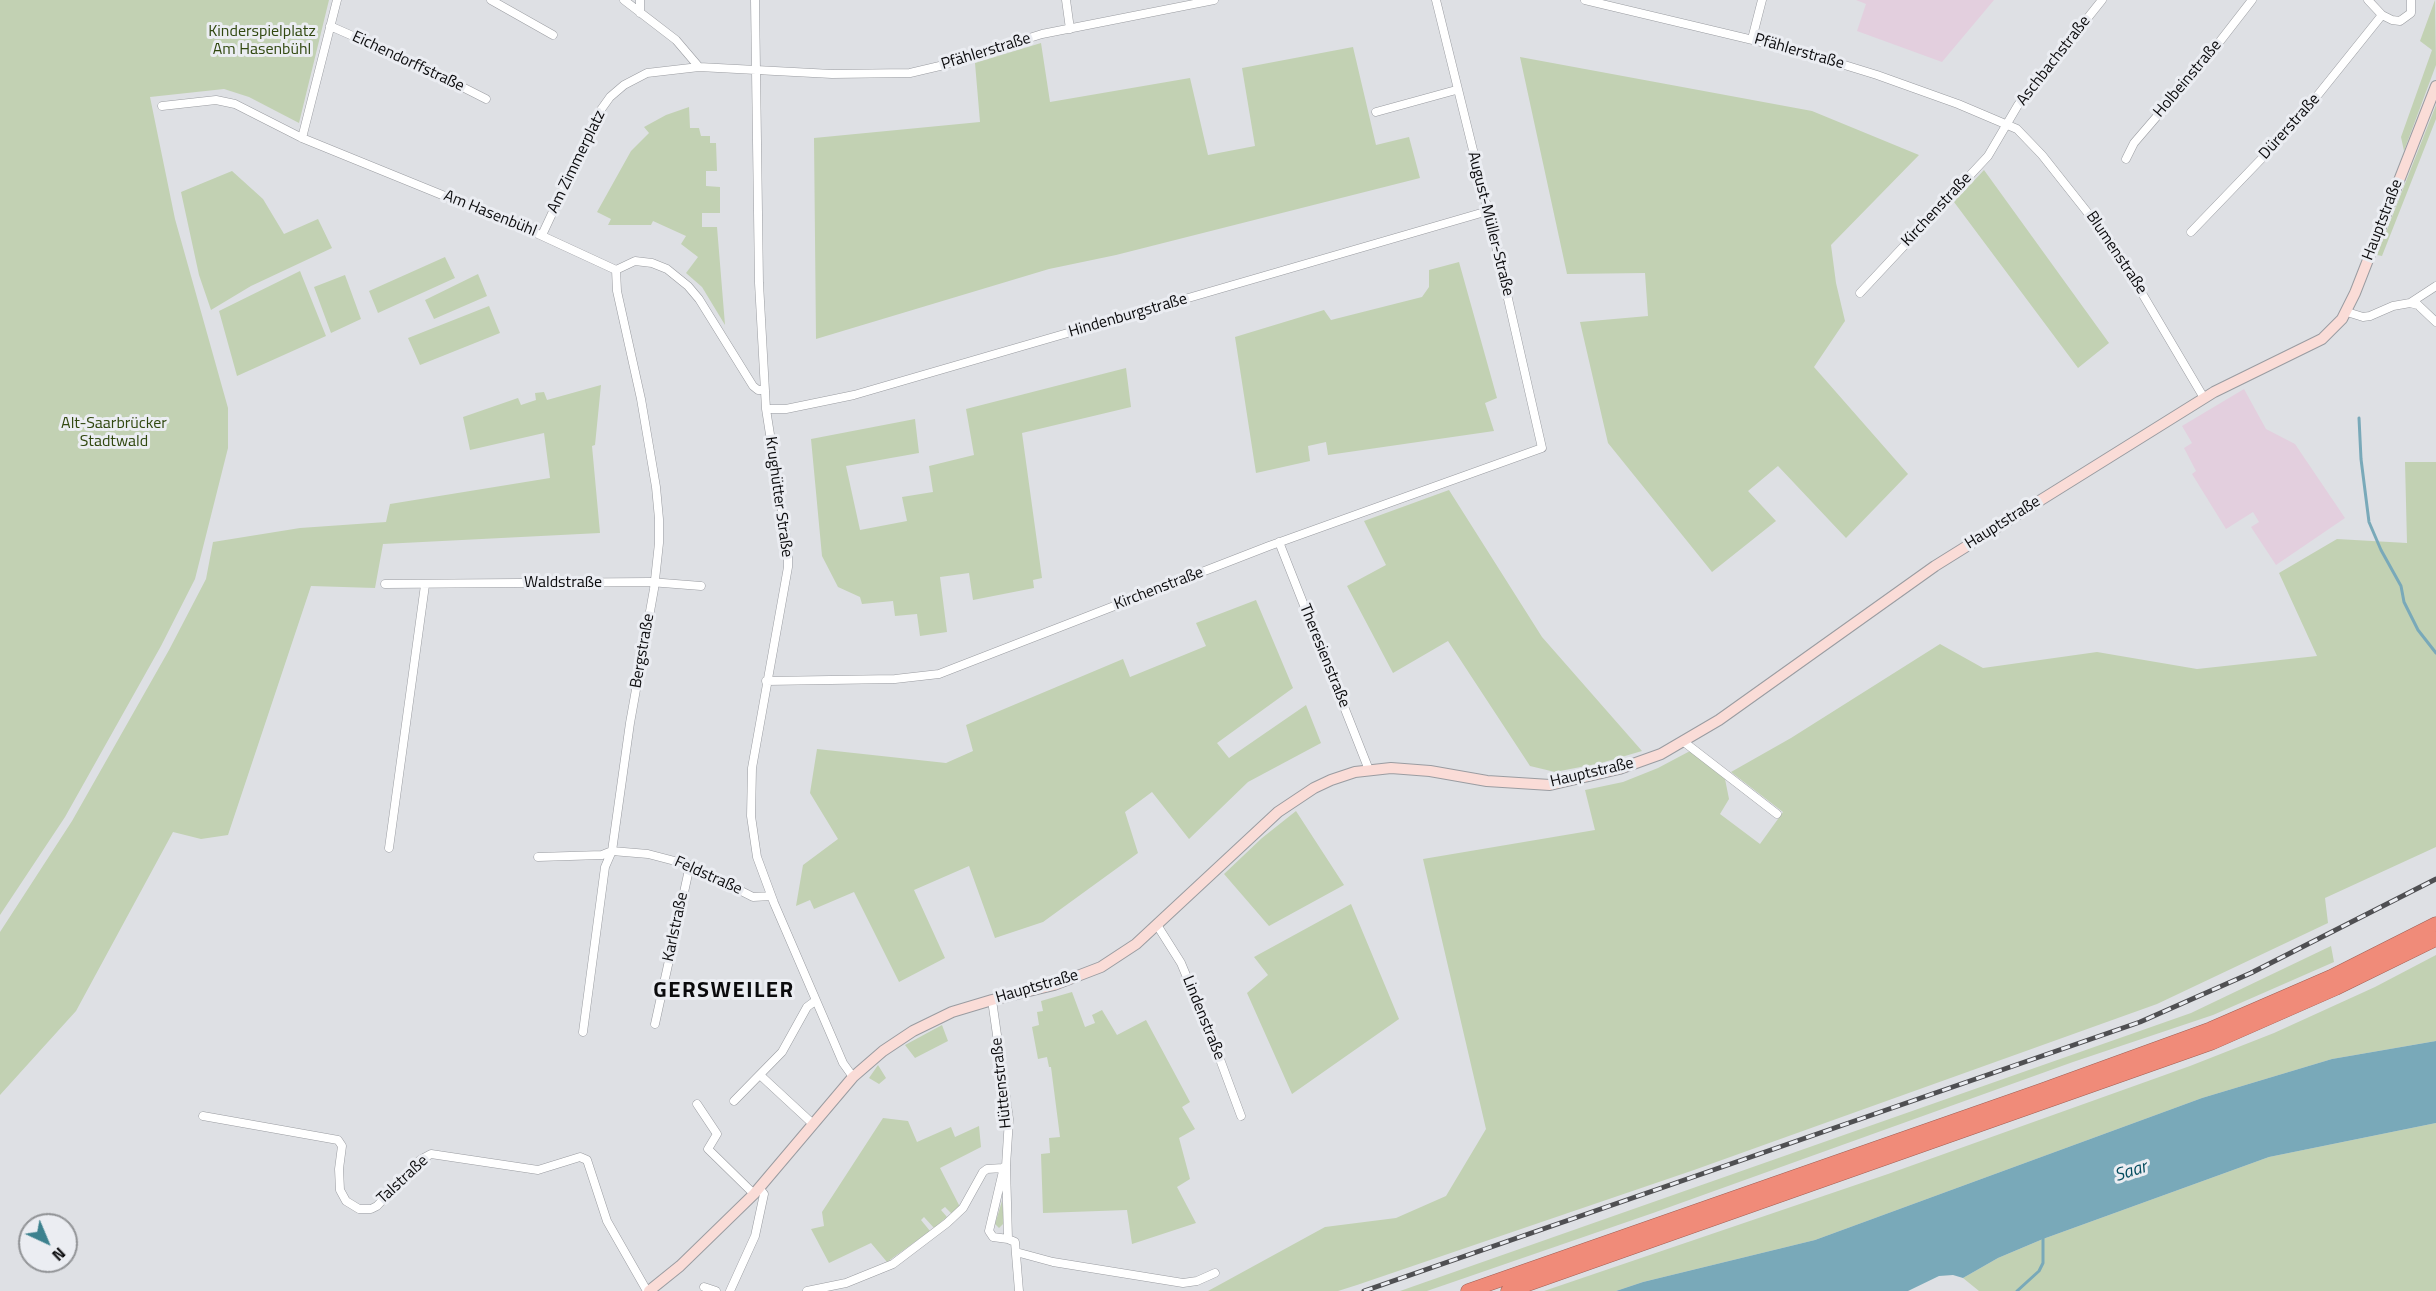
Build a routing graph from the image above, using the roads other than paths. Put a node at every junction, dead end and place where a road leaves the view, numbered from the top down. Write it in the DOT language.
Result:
graph roads {
  1 [pos="337,0"];
  2 [pos="491,0"];
  3 [pos="624,0"];
  4 [pos="640,0"];
  5 [pos="755,0"];
  6 [pos="1066,0"];
  7 [pos="1214,0"];
  8 [pos="1436,0"];
  9 [pos="1585,0"];
  10 [pos="1762,0"];
  11 [pos="2102,0"];
  12 [pos="2252,0"];
  13 [pos="2368,0"];
  14 [pos="2411,0"];
  15 [pos="640,13"];
  16 [pos="2382,15"];
  17 [pos="330,26"];
  18 [pos="1070,29"];
  19 [pos="553,35"];
  20 [pos="1752,39"];
  21 [pos="699,67"];
  22 [pos="755,70"];
  23 [pos="2436,86"];
  24 [pos="1456,90"];
  25 [pos="486,99"];
  26 [pos="162,106"];
  27 [pos="1376,112"];
  28 [pos="2008,123"];
  29 [pos="302,138"];
  30 [pos="2126,159"];
  31 [pos="1488,211"];
  32 [pos="2191,232"];
  33 [pos="542,236"];
  34 [pos="616,270"];
  35 [pos="2436,286"];
  36 [pos="1860,293"];
  37 [pos="2410,303"];
  38 [pos="2347,312"];
  39 [pos="2436,322"];
  40 [pos="765,390"];
  41 [pos="2204,398"];
  42 [pos="766,409"];
  43 [pos="1542,448"];
  44 [pos="1279,542"];
  45 [pos="655,582"];
  46 [pos="385,584"];
  47 [pos="424,585"];
  48 [pos="701,586"];
  49 [pos="766,681"];
  50 [pos="1684,742"];
  51 [pos="1369,770"];
  52 [pos="1777,814"];
  53 [pos="389,848"];
  54 [pos="612,851"];
  55 [pos="538,857"];
  56 [pos="690,865"];
  57 [pos="771,896"];
  58 [pos="2436,924"];
  59 [pos="1157,925"];
  60 [pos="2436,941"];
  61 [pos="992,999"];
  62 [pos="815,1001"];
  63 [pos="655,1024"];
  64 [pos="583,1032"];
  65 [pos="760,1075"];
  66 [pos="854,1077"];
  67 [pos="734,1101"];
  68 [pos="697,1104"];
  69 [pos="203,1116"];
  70 [pos="1240,1116"];
  71 [pos="813,1124"];
  72 [pos="1005,1167"];
  73 [pos="756,1191"];
  74 [pos="1008,1239"];
  75 [pos="1016,1252"];
  76 [pos="1215,1273"];
  77 [pos="704,1287"];
  78 [pos="648,1291"];
  79 [pos="716,1291"];
  80 [pos="730,1291"];
  81 [pos="807,1291"];
  82 [pos="1020,1291"];
  83 [pos="1468,1291"];
  84 [pos="1508,1291"];
  1 -- 17 [label="street"];
  2 -- 19 [label="street"];
  3 -- 15 [label="street"];
  4 -- 15 [label="street"];
  5 -- 22 [label="street, Krughütter Straße"];
  6 -- 18 [label="street"];
  7 -- 18 [label="street, Pfählerstraße"];
  8 -- 24 [label="street, August-Müller-Straße"];
  9 -- 20 [label="street, Pfählerstraße"];
  10 -- 20 [label="street"];
  11 -- 28 [label="street, Aschbachstraße"];
  12 -- 30 [label="street, Holbeinstraße"];
  13 -- 16 [label="street"];
  14 -- 16 [label="street"];
  15 -- 21 [label="street"];
  16 -- 32 [label="street, Dürerstraße"];
  17 -- 25 [label="street, Eichendorffstraße"];
  17 -- 29 [label="street"];
  18 -- 22 [label="street, Pfählerstraße"];
  20 -- 28 [label="street, Pfählerstraße"];
  21 -- 22 [label="street, Am Zimmerplatz"];
  21 -- 33 [label="street, Am Zimmerplatz"];
  22 -- 40 [label="street, Krughütter Straße"];
  23 -- 38 [label="main road, Hauptstraße"];
  24 -- 27 [label="street"];
  24 -- 31 [label="street, August-Müller-Straße"];
  26 -- 29 [label="street, Am Hasenbühl"];
  28 -- 36 [label="street, Kirchenstraße"];
  28 -- 41 [label="street, Blumenstraße"];
  29 -- 33 [label="street, Am Hasenbühl"];
  31 -- 42 [label="street, Hindenburgstraße"];
  31 -- 43 [label="street, August-Müller-Straße"];
  33 -- 34 [label="street, Am Hasenbühl"];
  34 -- 40 [label="street"];
  34 -- 45 [label="street, Bergstraße"];
  35 -- 37 [label="street"];
  37 -- 38 [label="street"];
  37 -- 39 [label="street"];
  38 -- 41 [label="main road, Hauptstraße"];
  40 -- 42 [label="street, Krughütter Straße"];
  41 -- 50 [label="main road, Hauptstraße"];
  42 -- 49 [label="street, Krughütter Straße"];
  43 -- 44 [label="street, Kirchenstraße"];
  44 -- 49 [label="street, Kirchenstraße"];
  44 -- 51 [label="street, Theresienstraße"];
  45 -- 47 [label="street, Waldstraße"];
  45 -- 48 [label="street, Waldstraße"];
  45 -- 54 [label="street, Bergstraße"];
  46 -- 47 [label="street, Waldstraße"];
  47 -- 53 [label="street"];
  49 -- 57 [label="street, Krughütter Straße"];
  50 -- 51 [label="main road, Hauptstraße"];
  50 -- 52 [label="street"];
  51 -- 59 [label="main road, Hauptstraße"];
  54 -- 55 [label="street, Feldstraße"];
  54 -- 56 [label="street, Feldstraße"];
  54 -- 64 [label="street, Bergstraße"];
  56 -- 57 [label="street, Feldstraße"];
  56 -- 63 [label="street, Karlstraße"];
  57 -- 62 [label="street, Krughütter Straße"];
  58 -- 83 [label="highway"];
  59 -- 61 [label="main road, Hauptstraße"];
  59 -- 70 [label="street, Lindenstraße"];
  60 -- 84 [label="highway"];
  61 -- 66 [label="main road, Hauptstraße"];
  61 -- 72 [label="street, Hüttenstraße"];
  62 -- 65 [label="street"];
  62 -- 66 [label="street, Krughütter Straße"];
  65 -- 67 [label="street"];
  65 -- 71 [label="street"];
  66 -- 71 [label="main road, Hauptstraße"];
  68 -- 73 [label="street"];
  69 -- 78 [label="street, Talstraße"];
  71 -- 73 [label="main road, Hauptstraße"];
  72 -- 74 [label="street, Hüttenstraße"];
  72 -- 74 [label="street, Hüttenstraße"];
  72 -- 81 [label="street"];
  73 -- 78 [label="main road, Hauptstraße"];
  73 -- 80 [label="street"];
  74 -- 75 [label="street, Hüttenstraße"];
  75 -- 76 [label="street"];
  75 -- 82 [label="street, Hüttenstraße"];
  77 -- 79 [label="street"];
}
